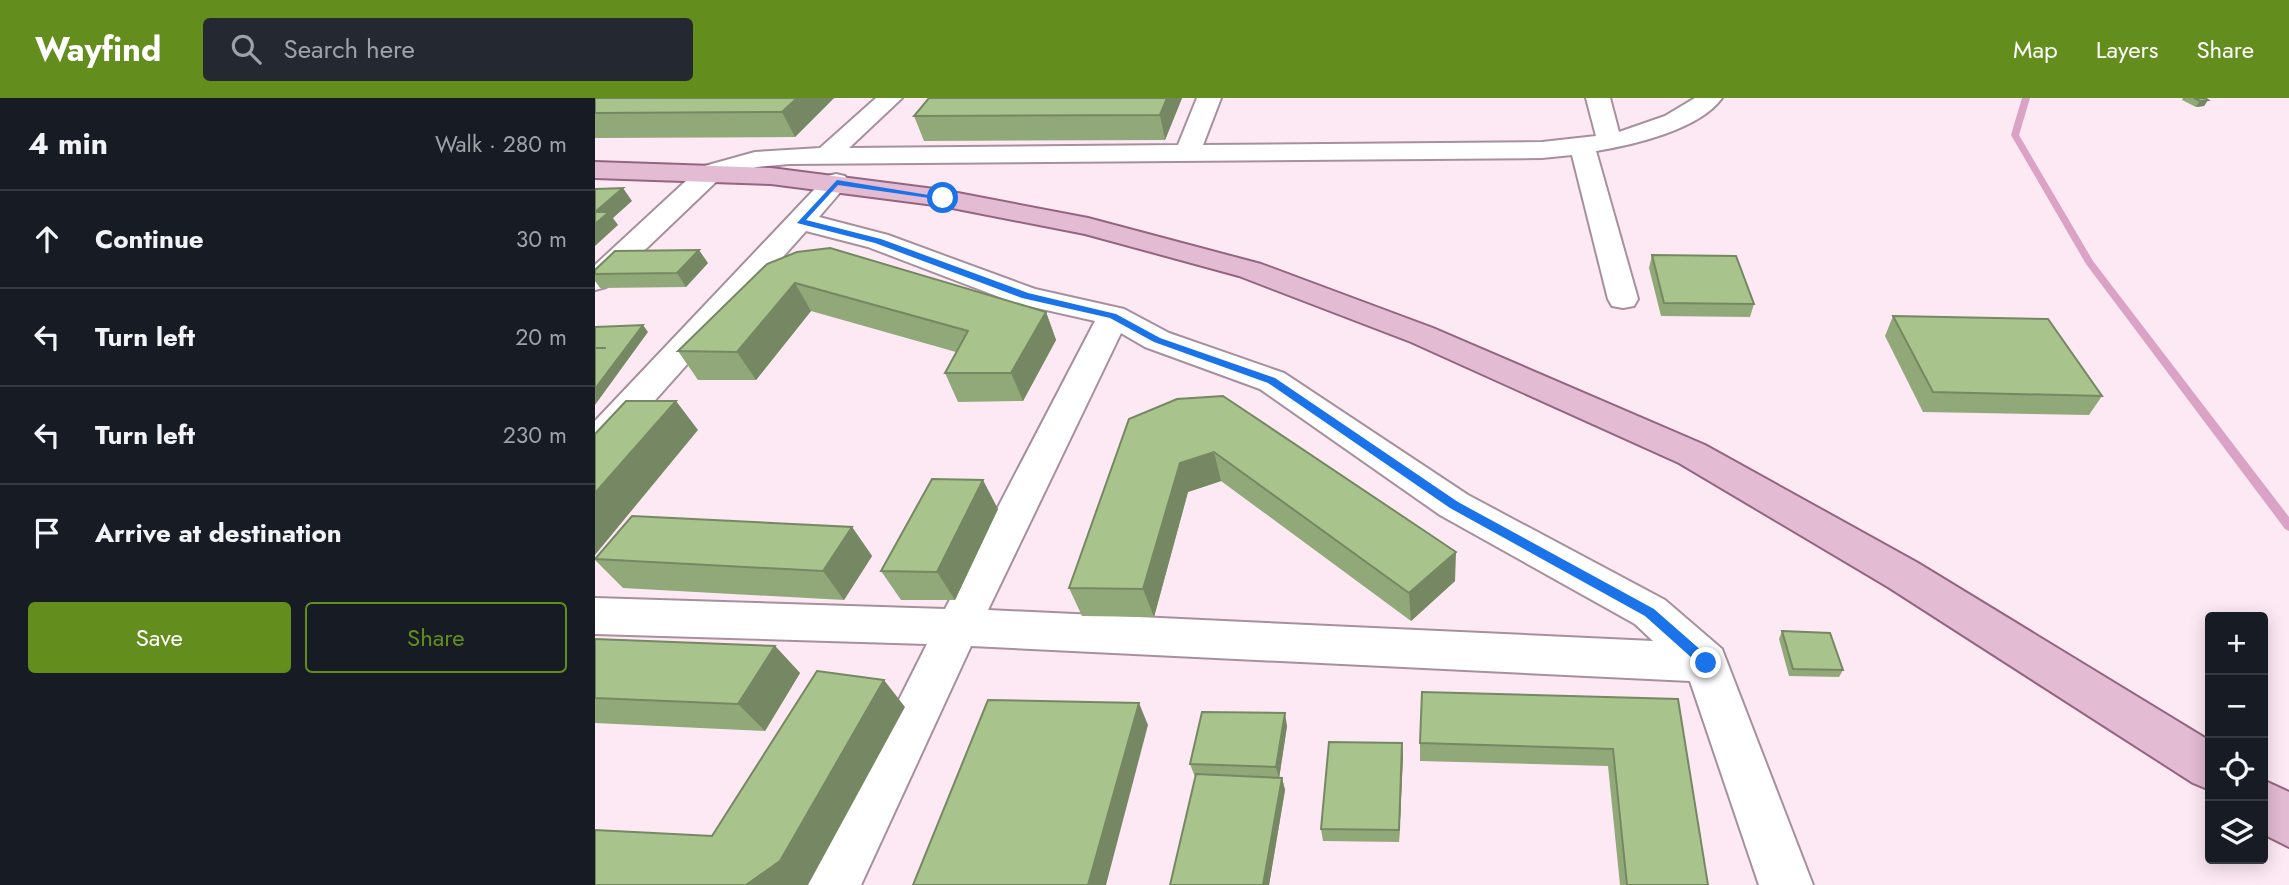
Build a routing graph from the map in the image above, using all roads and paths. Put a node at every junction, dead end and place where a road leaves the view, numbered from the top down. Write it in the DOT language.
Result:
graph roads {
  1 [pos="890,98"];
  2 [pos="1209,98"];
  3 [pos="1598,98"];
  4 [pos="1710,98"];
  5 [pos="1609,140"];
  6 [pos="1582,146"];
  7 [pos="1187,153"];
  8 [pos="832,169"];
  9 [pos="595,170"];
  10 [pos="710,173"];
  11 [pos="800,221"];
  12 [pos="595,281"];
  13 [pos="1623,299"];
  14 [pos="1113,316"];
  15 [pos="595,444"];
  16 [pos="595,616"];
  17 [pos="958,628"];
  18 [pos="1706,663"];
  19 [pos="2205,764"];
  20 [pos="2268,807"];
  21 [pos="2289,822"];
  22 [pos="833,885"];
  23 [pos="1786,885"];
  1 -- 8 [label="street"];
  2 -- 7 [label="street"];
  3 -- 5 [label="street"];
  4 -- 5 [label="street"];
  5 -- 6 [label="street"];
  6 -- 7 [label="street"];
  6 -- 13 [label="street"];
  7 -- 8 [label="street"];
  8 -- 10 [label="main road"];
  8 -- 11 [label="street"];
  8 -- 19 [label="main road"];
  9 -- 10 [label="main road"];
  10 -- 12 [label="street"];
  11 -- 14 [label="street"];
  11 -- 15 [label="street"];
  14 -- 17 [label="street"];
  14 -- 18 [label="street"];
  16 -- 17 [label="street"];
  17 -- 18 [label="street"];
  17 -- 22 [label="street"];
  18 -- 23 [label="street"];
  20 -- 21 [label="main road"];
}
